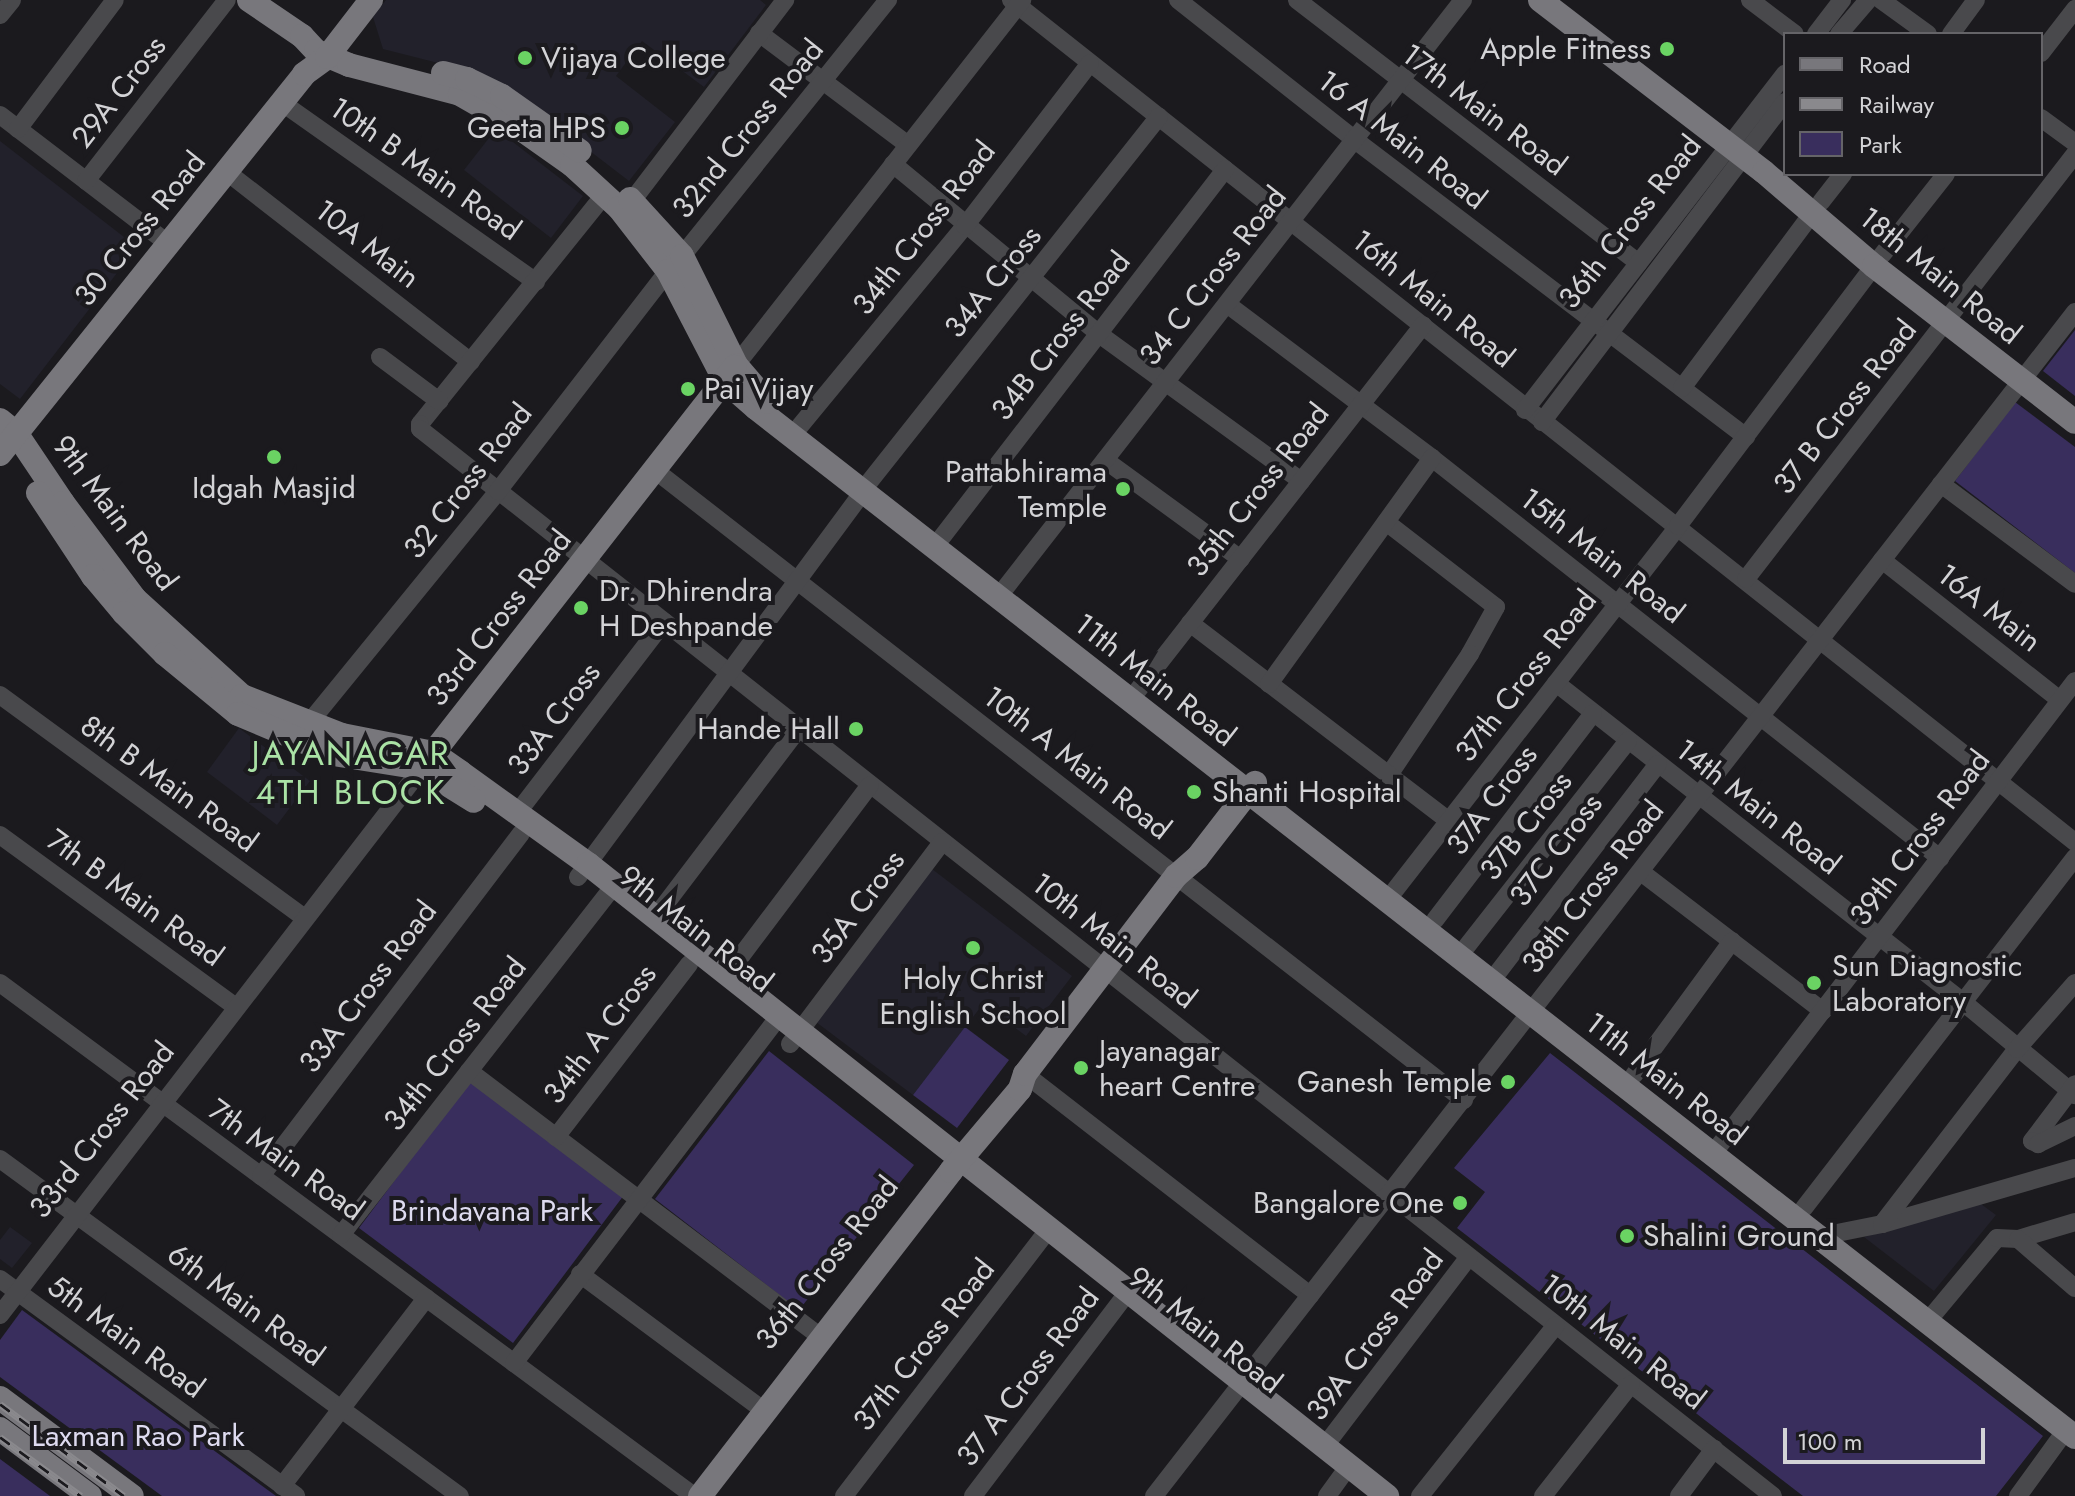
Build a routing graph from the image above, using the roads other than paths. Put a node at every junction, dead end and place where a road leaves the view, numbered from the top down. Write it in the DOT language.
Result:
graph roads {
  1 [pos="12,0"];
  2 [pos="115,0"];
  3 [pos="227,0"];
  4 [pos="249,0"];
  5 [pos="354,0"];
  6 [pos="371,0"];
  7 [pos="785,0"];
  8 [pos="888,0"];
  9 [pos="1178,0"];
  10 [pos="1297,0"];
  11 [pos="1463,0"];
  12 [pos="1540,0"];
  13 [pos="1565,0"];
  14 [pos="1750,0"];
  15 [pos="1842,0"];
  16 [pos="1868,0"];
  17 [pos="1881,0"];
  18 [pos="1976,0"];
  19 [pos="1017,2"];
  20 [pos="2075,9"];
  21 [pos="0,15"];
  22 [pos="1792,32"];
  23 [pos="1818,32"];
  24 [pos="1841,32"];
  25 [pos="1925,32"];
  26 [pos="1952,32"];
  27 [pos="759,33"];
  28 [pos="319,50"];
  29 [pos="2043,50"];
  30 [pos="1090,63"];
  31 [pos="1783,77"];
  32 [pos="823,80"];
  33 [pos="1400,81"];
  34 [pos="281,102"];
  35 [pos="1783,104"];
  36 [pos="0,115"];
  37 [pos="1159,117"];
  38 [pos="2043,119"];
  39 [pos="18,129"];
  40 [pos="1355,140"];
  41 [pos="2075,143"];
  42 [pos="908,145"];
  43 [pos="1740,146"];
  44 [pos="2075,154"];
  45 [pos="893,164"];
  46 [pos="1225,169"];
  47 [pos="1783,171"];
  48 [pos="227,172"];
  49 [pos="1789,176"];
  50 [pos="1841,176"];
  51 [pos="1944,176"];
  52 [pos="86,181"];
  53 [pos="605,194"];
  54 [pos="632,201"];
  55 [pos="1817,207"];
  56 [pos="1291,221"];
  57 [pos="965,226"];
  58 [pos="170,245"];
  59 [pos="1878,261"];
  60 [pos="1638,263"];
  61 [pos="675,264"];
  62 [pos="1032,278"];
  63 [pos="536,282"];
  64 [pos="1227,304"];
  65 [pos="2075,312"];
  66 [pos="1950,317"];
  67 [pos="1594,322"];
  68 [pos="1423,325"];
  69 [pos="1610,333"];
  70 [pos="1099,334"];
  71 [pos="380,357"];
  72 [pos="471,362"];
  73 [pos="730,373"];
  74 [pos="2024,377"];
  75 [pos="1166,382"];
  76 [pos="1682,388"];
  77 [pos="439,401"];
  78 [pos="1361,404"];
  79 [pos="2075,408"];
  80 [pos="1525,410"];
  81 [pos="1542,422"];
  82 [pos="2075,422"];
  83 [pos="8,426"];
  84 [pos="800,426"];
  85 [pos="1746,437"];
  86 [pos="0,454"];
  87 [pos="1432,458"];
  88 [pos="1105,460"];
  89 [pos="656,471"];
  90 [pos="1301,481"];
  91 [pos="1941,484"];
  92 [pos="867,487"];
  93 [pos="498,491"];
  94 [pos="1386,522"];
  95 [pos="1678,526"];
  96 [pos="942,537"];
  97 [pos="1241,559"];
  98 [pos="586,560"];
  99 [pos="1882,560"];
  100 [pos="1746,579"];
  101 [pos="796,580"];
  102 [pos="2075,584"];
  103 [pos="1006,587"];
  104 [pos="1618,604"];
  105 [pos="664,622"];
  106 [pos="1190,623"];
  107 [pos="1821,639"];
  108 [pos="727,672"];
  109 [pos="2075,681"];
  110 [pos="1556,683"];
  111 [pos="1269,684"];
  112 [pos="1138,690"];
  113 [pos="0,695"];
  114 [pos="2060,700"];
  115 [pos="1593,713"];
  116 [pos="1761,717"];
  117 [pos="309,723"];
  118 [pos="799,728"];
  119 [pos="1628,741"];
  120 [pos="427,761"];
  121 [pos="1658,764"];
  122 [pos="1389,775"];
  123 [pos="2000,779"];
  124 [pos="1247,784"];
  125 [pos="870,785"];
  126 [pos="1699,797"];
  127 [pos="1449,821"];
  128 [pos="519,823"];
  129 [pos="0,835"];
  130 [pos="942,842"];
  131 [pos="2075,842"];
  132 [pos="2075,857"];
  133 [pos="1940,858"];
  134 [pos="583,870"];
  135 [pos="1641,872"];
  136 [pos="1176,876"];
  137 [pos="1395,890"];
  138 [pos="609,892"];
  139 [pos="305,918"];
  140 [pos="654,919"];
  141 [pos="1435,920"];
  142 [pos="1879,937"];
  143 [pos="1732,941"];
  144 [pos="1467,946"];
  145 [pos="689,964"];
  146 [pos="1105,969"];
  147 [pos="1499,971"];
  148 [pos="726,976"];
  149 [pos="0,983"];
  150 [pos="2075,983"];
  151 [pos="1963,1002"];
  152 [pos="236,1007"];
  153 [pos="1536,1008"];
  154 [pos="1823,1011"];
  155 [pos="774,1022"];
  156 [pos="794,1038"];
  157 [pos="2017,1049"];
  158 [pos="469,1071"];
  159 [pos="1025,1074"];
  160 [pos="1634,1075"];
  161 [pos="2073,1090"];
  162 [pos="1464,1100"];
  163 [pos="163,1103"];
  164 [pos="2075,1126"];
  165 [pos="556,1137"];
  166 [pos="1717,1149"];
  167 [pos="0,1159"];
  168 [pos="953,1162"];
  169 [pos="2075,1168"];
  170 [pos="261,1176"];
  171 [pos="1391,1194"];
  172 [pos="639,1199"];
  173 [pos="1804,1208"];
  174 [pos="77,1215"];
  175 [pos="2075,1222"];
  176 [pos="1882,1224"];
  177 [pos="1837,1233"];
  178 [pos="341,1235"];
  179 [pos="1044,1235"];
  180 [pos="2018,1239"];
  181 [pos="1469,1257"];
  182 [pos="580,1274"];
  183 [pos="0,1279"];
  184 [pos="2075,1288"];
  185 [pos="18,1292"];
  186 [pos="1310,1295"];
  187 [pos="426,1298"];
  188 [pos="1124,1298"];
  189 [pos="0,1315"];
  190 [pos="1931,1316"];
  191 [pos="1556,1325"];
  192 [pos="820,1336"];
  193 [pos="514,1363"];
  194 [pos="1631,1384"];
  195 [pos="1238,1388"];
  196 [pos="0,1398"];
  197 [pos="341,1409"];
  198 [pos="762,1409"];
  199 [pos="0,1429"];
  200 [pos="2072,1429"];
  201 [pos="1324,1447"];
  202 [pos="1714,1449"];
  203 [pos="1339,1480"];
  204 [pos="289,1491"];
  205 [pos="692,1495"];
  206 [pos="90,1496"];
  207 [pos="132,1496"];
  208 [pos="460,1496"];
  209 [pos="844,1496"];
  210 [pos="973,1496"];
  211 [pos="1154,1496"];
  212 [pos="1365,1496"];
  213 [pos="1387,1496"];
  214 [pos="1420,1496"];
  215 [pos="1543,1496"];
  216 [pos="1679,1496"];
  217 [pos="1773,1496"];
  218 [pos="2018,1496"];
  1 -- 21 [label="street"];
  2 -- 39 [label="street"];
  3 -- 52 [label="street, 29A Cross"];
  4 -- 28 [label="main road, 11th Main Road"];
  5 -- 28 [label="main road"];
  6 -- 28 [label="main road"];
  7 -- 27 [label="street"];
  8 -- 32 [label="street, 32nd Cross Road"];
  9 -- 40 [label="street, 16 A Main Road"];
  10 -- 33 [label="street, 17th Main Road"];
  11 -- 33 [label="street, 34 C Cross Road"];
  12 -- 43 [label="main road, 18th Main Road"];
  13 -- 43 [label="main road, 18th Main Road"];
  14 -- 22 [label="street"];
  15 -- 23 [label="street"];
  16 -- 24 [label="street"];
  17 -- 25 [label="street"];
  18 -- 26 [label="street"];
  19 -- 30 [label="street, 16th Main Road"];
  19 -- 42 [label="street, 33rd Cross Road"];
  20 -- 29 [label="street"];
  27 -- 32 [label="street"];
  27 -- 54 [label="street"];
  28 -- 34 [label="main road, 30 Cross Road"];
  28 -- 53 [label="main road, 11th Main Road"];
  28 -- 54 [label="main road, 11th Main Road"];
  30 -- 37 [label="street, 16th Main Road"];
  30 -- 57 [label="street, 34th Cross Road"];
  31 -- 43 [label="street, 36th Cross Road"];
  32 -- 42 [label="street"];
  32 -- 61 [label="street, 32nd Cross Road"];
  33 -- 40 [label="street, 34 C Cross Road"];
  33 -- 60 [label="street, 17th Main Road"];
  34 -- 48 [label="main road, 30 Cross Road"];
  34 -- 63 [label="street, 10th B Main Road"];
  35 -- 43 [label="street, 36th Cross Road"];
  36 -- 39 [label="street"];
  37 -- 46 [label="street, 16th Main Road"];
  37 -- 62 [label="street, 34A Cross"];
  38 -- 41 [label="street"];
  39 -- 52 [label="street"];
  40 -- 56 [label="street, 34 C Cross Road"];
  40 -- 67 [label="street, 16 A Main Road"];
  42 -- 45 [label="street, 33rd Cross Road"];
  43 -- 47 [label="main road, 18th Main Road"];
  43 -- 55 [label="main road, 18th Main Road"];
  43 -- 60 [label="street, 36th Cross Road"];
  43 -- 69 [label="street, 36th Cross Road"];
  44 -- 66 [label="street, 37 B Cross Road"];
  45 -- 57 [label="street"];
  45 -- 73 [label="street, 33rd Cross Road"];
  46 -- 56 [label="street, 16th Main Road"];
  46 -- 70 [label="street, 34B Cross Road"];
  48 -- 58 [label="main road, 30 Cross Road"];
  48 -- 72 [label="street, 10A Main"];
  49 -- 55 [label="main road, 18th Main Road"];
  50 -- 55 [label="street"];
  51 -- 59 [label="street, 37th Cross Road"];
  52 -- 58 [label="street"];
  53 -- 61 [label="main road, 11th Main Road"];
  53 -- 63 [label="street"];
  54 -- 61 [label="main road, 11th Main Road"];
  55 -- 59 [label="main road, 18th Main Road"];
  55 -- 76 [label="street"];
  56 -- 64 [label="street, 34 C Cross Road"];
  56 -- 68 [label="street, 16th Main Road"];
  57 -- 62 [label="street"];
  57 -- 84 [label="street, 34th Cross Road"];
  58 -- 83 [label="main road, 30 Cross Road"];
  59 -- 66 [label="main road, 18th Main Road"];
  59 -- 85 [label="street, 37th Cross Road"];
  60 -- 67 [label="street, 36th Cross Road"];
  61 -- 73 [label="main road, 11th Main Road"];
  61 -- 93 [label="street, 32 Cross Road"];
  62 -- 70 [label="street"];
  62 -- 92 [label="street, 34A Cross"];
  63 -- 72 [label="street"];
  64 -- 75 [label="street, 34 C Cross Road"];
  64 -- 78 [label="street, 15th Main Road"];
  65 -- 74 [label="street, 38th Cross Road"];
  66 -- 74 [label="main road, 18th Main Road"];
  66 -- 100 [label="street, 37 B Cross Road"];
  67 -- 69 [label="street, 16 A Main Road"];
  67 -- 80 [label="street, 36th Cross Road"];
  68 -- 78 [label="street, 35th Cross Road"];
  68 -- 80 [label="street, 16th Main Road"];
  69 -- 76 [label="street"];
  69 -- 81 [label="street, 36th Cross Road"];
  70 -- 75 [label="street"];
  70 -- 96 [label="street, 34B Cross Road"];
  71 -- 77 [label="street"];
  72 -- 77 [label="street"];
  73 -- 84 [label="main road, 11th Main Road"];
  73 -- 89 [label="main road, 33rd Cross Road"];
  73 -- 92 [label="main road, 11th Main Road"];
  74 -- 79 [label="main road, 18th Main Road"];
  74 -- 82 [label="main road, 18th Main Road"];
  74 -- 91 [label="street, 38th Cross Road"];
  75 -- 88 [label="street, 34 C Cross Road"];
  75 -- 90 [label="street"];
  76 -- 85 [label="street"];
  77 -- 93 [label="street, 10th Main Road"];
  78 -- 87 [label="street, 15th Main Road"];
  78 -- 90 [label="street, 35th Cross Road"];
  80 -- 81 [label="street, 16th Main Road"];
  81 -- 95 [label="street, 16th Main Road"];
  83 -- 86 [label="main road, 30 Cross Road"];
  83 -- 117 [label="main road, 9th Main Road"];
  83 -- 120 [label="main road, 9th Main Road"];
  84 -- 92 [label="main road, 11th Main Road"];
  85 -- 95 [label="street, 37th Cross Road"];
  87 -- 94 [label="street"];
  87 -- 104 [label="street, 15th Main Road"];
  88 -- 97 [label="street"];
  88 -- 103 [label="street, 34 C Cross Road"];
  89 -- 98 [label="main road, 33rd Cross Road"];
  89 -- 101 [label="street, 10th A Main Road"];
  90 -- 97 [label="street, 35th Cross Road"];
  91 -- 99 [label="street, 38th Cross Road"];
  91 -- 102 [label="street"];
  92 -- 96 [label="main road, 11th Main Road"];
  92 -- 101 [label="street"];
  92 -- 124 [label="main road, 11th Main Road"];
  93 -- 98 [label="street, 10th Main Road"];
  93 -- 117 [label="street, 32 Cross Road"];
  94 -- 111 [label="street"];
  94 -- 122 [label="street"];
  95 -- 100 [label="street, 16th Main Road"];
  95 -- 104 [label="street, 37th Cross Road"];
  96 -- 103 [label="main road, 11th Main Road"];
  97 -- 106 [label="street, 35th Cross Road"];
  98 -- 105 [label="street, 10th Main Road"];
  98 -- 120 [label="main road, 33rd Cross Road"];
  99 -- 107 [label="street, 38th Cross Road"];
  99 -- 114 [label="street, 16A Main"];
  100 -- 107 [label="street, 16th Main Road"];
  101 -- 108 [label="street"];
  101 -- 136 [label="street, 10th A Main Road"];
  103 -- 112 [label="main road, 11th Main Road"];
  104 -- 110 [label="street, 37th Cross Road"];
  104 -- 116 [label="street, 15th Main Road"];
  105 -- 108 [label="street, 10th Main Road"];
  105 -- 128 [label="street, 33A Cross"];
  106 -- 111 [label="street"];
  106 -- 112 [label="street, 35th Cross Road"];
  107 -- 116 [label="street, 38th Cross Road"];
  107 -- 123 [label="street, 16th Main Road"];
  108 -- 118 [label="street, 10th Main Road"];
  108 -- 134 [label="street"];
  109 -- 114 [label="street, 39th Cross Road"];
  110 -- 115 [label="street, 14th Main Road"];
  110 -- 127 [label="street, 37th Cross Road"];
  111 -- 122 [label="street"];
  112 -- 124 [label="main road, 11th Main Road"];
  113 -- 139 [label="street, 8th B Main Road"];
  114 -- 123 [label="street, 39th Cross Road"];
  115 -- 119 [label="street, 14th Main Road"];
  115 -- 141 [label="street, 37A Cross"];
  116 -- 126 [label="street, 38th Cross Road"];
  116 -- 133 [label="street, 15th Main Road"];
  117 -- 120 [label="main road, 9th Main Road"];
  118 -- 125 [label="street, 10th Main Road"];
  118 -- 140 [label="street"];
  119 -- 121 [label="street, 14th Main Road"];
  119 -- 144 [label="street, 37B Cross"];
  120 -- 128 [label="main road, 9th Main Road"];
  120 -- 139 [label="street, 33rd Cross Road"];
  121 -- 126 [label="street, 14th Main Road"];
  121 -- 147 [label="street, 37C Cross"];
  122 -- 127 [label="street"];
  123 -- 131 [label="street, 16th Main Road"];
  123 -- 133 [label="street, 39th Cross Road"];
  124 -- 136 [label="main road, 36th Cross Road"];
  124 -- 137 [label="main road, 11th Main Road"];
  124 -- 153 [label="main road, 11th Main Road"];
  125 -- 130 [label="street, 10th Main Road"];
  125 -- 148 [label="street"];
  126 -- 135 [label="street, 38th Cross Road"];
  126 -- 142 [label="street, 14th Main Road"];
  127 -- 137 [label="street, 37th Cross Road"];
  128 -- 134 [label="main road, 9th Main Road"];
  128 -- 170 [label="street, 33A Cross Road"];
  129 -- 152 [label="street, 7th B Main Road"];
  130 -- 146 [label="street, 10th Main Road"];
  130 -- 156 [label="street, 35A Cross"];
  132 -- 151 [label="street"];
  133 -- 142 [label="street, 39th Cross Road"];
  134 -- 138 [label="main road, 9th Main Road"];
  135 -- 143 [label="street"];
  135 -- 153 [label="street, 38th Cross Road"];
  136 -- 146 [label="main road, 36th Cross Road"];
  136 -- 162 [label="street, 10th A Main Road"];
  137 -- 141 [label="main road, 11th Main Road"];
  138 -- 140 [label="main road, 9th Main Road"];
  138 -- 145 [label="main road, 9th Main Road"];
  138 -- 158 [label="street, 34th Cross Road"];
  139 -- 152 [label="street, 33rd Cross Road"];
  140 -- 148 [label="main road, 9th Main Road"];
  141 -- 144 [label="main road, 11th Main Road"];
  142 -- 151 [label="street, 14th Main Road"];
  142 -- 154 [label="street, 39th Cross Road"];
  143 -- 154 [label="street"];
  143 -- 160 [label="street"];
  144 -- 147 [label="main road, 11th Main Road"];
  145 -- 155 [label="main road, 9th Main Road"];
  145 -- 165 [label="street, 34th A Cross"];
  146 -- 159 [label="main road, 36th Cross Road"];
  146 -- 171 [label="street, 10th Main Road"];
  147 -- 153 [label="main road, 11th Main Road"];
  148 -- 155 [label="main road, 9th Main Road"];
  149 -- 163 [label="street, 7th Main Road"];
  150 -- 157 [label="street"];
  151 -- 157 [label="street, 14th Main Road"];
  151 -- 173 [label="street"];
  152 -- 163 [label="street, 33rd Cross Road"];
  153 -- 160 [label="main road, 11th Main Road"];
  153 -- 162 [label="street, 38th Cross Road"];
  153 -- 166 [label="main road, 11th Main Road"];
  154 -- 166 [label="street, 39th Cross Road"];
  155 -- 156 [label="main road, 9th Main Road"];
  155 -- 172 [label="street"];
  156 -- 168 [label="main road, 9th Main Road"];
  157 -- 161 [label="street, 14th Main Road"];
  157 -- 176 [label="street"];
  158 -- 165 [label="street"];
  158 -- 178 [label="street, 34th Cross Road"];
  159 -- 168 [label="main road, 36th Cross Road"];
  159 -- 186 [label="street"];
  160 -- 166 [label="main road, 11th Main Road"];
  161 -- 164 [label="street"];
  162 -- 171 [label="street, 38th Cross Road"];
  163 -- 170 [label="street, 7th Main Road"];
  163 -- 174 [label="street, 33rd Cross Road"];
  165 -- 172 [label="street"];
  166 -- 173 [label="main road, 11th Main Road"];
  166 -- 190 [label="main road, 11th Main Road"];
  167 -- 174 [label="street, 6th Main Road"];
  168 -- 179 [label="main road, 9th Main Road"];
  168 -- 192 [label="main road, 36th Cross Road"];
  169 -- 176 [label="street"];
  170 -- 178 [label="street, 7th Main Road"];
  171 -- 181 [label="street, 10th Main Road"];
  171 -- 186 [label="street, 38th Cross Road"];
  172 -- 182 [label="street"];
  172 -- 192 [label="street"];
  173 -- 177 [label="main road, 11th Main Road"];
  174 -- 185 [label="street, 33rd Cross Road"];
  174 -- 197 [label="street, 6th Main Road"];
  175 -- 180 [label="street"];
  176 -- 177 [label="street"];
  177 -- 190 [label="main road, 11th Main Road"];
  178 -- 187 [label="street, 7th Main Road"];
  179 -- 188 [label="main road, 9th Main Road"];
  179 -- 209 [label="street, 37th Cross Road"];
  180 -- 184 [label="street"];
  180 -- 190 [label="street"];
  181 -- 191 [label="street, 10th Main Road"];
  181 -- 201 [label="street, 39A Cross Road"];
  182 -- 193 [label="street"];
  182 -- 198 [label="street"];
  183 -- 185 [label="street, 5th Main Road"];
  185 -- 189 [label="street, 33rd Cross Road"];
  185 -- 204 [label="street, 5th Main Road"];
  186 -- 195 [label="street, 38th Cross Road"];
  187 -- 193 [label="street, 7th Main Road"];
  187 -- 197 [label="street"];
  188 -- 195 [label="main road, 9th Main Road"];
  188 -- 210 [label="street, 37 A Cross Road"];
  190 -- 200 [label="main road, 11th Main Road"];
  191 -- 194 [label="street, 10th Main Road"];
  191 -- 214 [label="street"];
  192 -- 198 [label="main road, 36th Cross Road"];
  193 -- 205 [label="street, 7th Main Road"];
  194 -- 202 [label="street, 10th Main Road"];
  194 -- 215 [label="street"];
  195 -- 201 [label="main road, 9th Main Road"];
  195 -- 203 [label="main road, 9th Main Road"];
  195 -- 211 [label="street, 38th Cross Road"];
  196 -- 207 [label="main road"];
  197 -- 204 [label="street"];
  197 -- 208 [label="street, 6th Main Road"];
  198 -- 205 [label="main road, 36th Cross Road"];
  199 -- 206 [label="main road"];
  200 -- 218 [label="street"];
  201 -- 203 [label="main road, 9th Main Road"];
  202 -- 216 [label="street"];
  202 -- 217 [label="street, 10th Main Road"];
  203 -- 212 [label="main road, 9th Main Road"];
  203 -- 213 [label="main road, 9th Main Road"];
}
